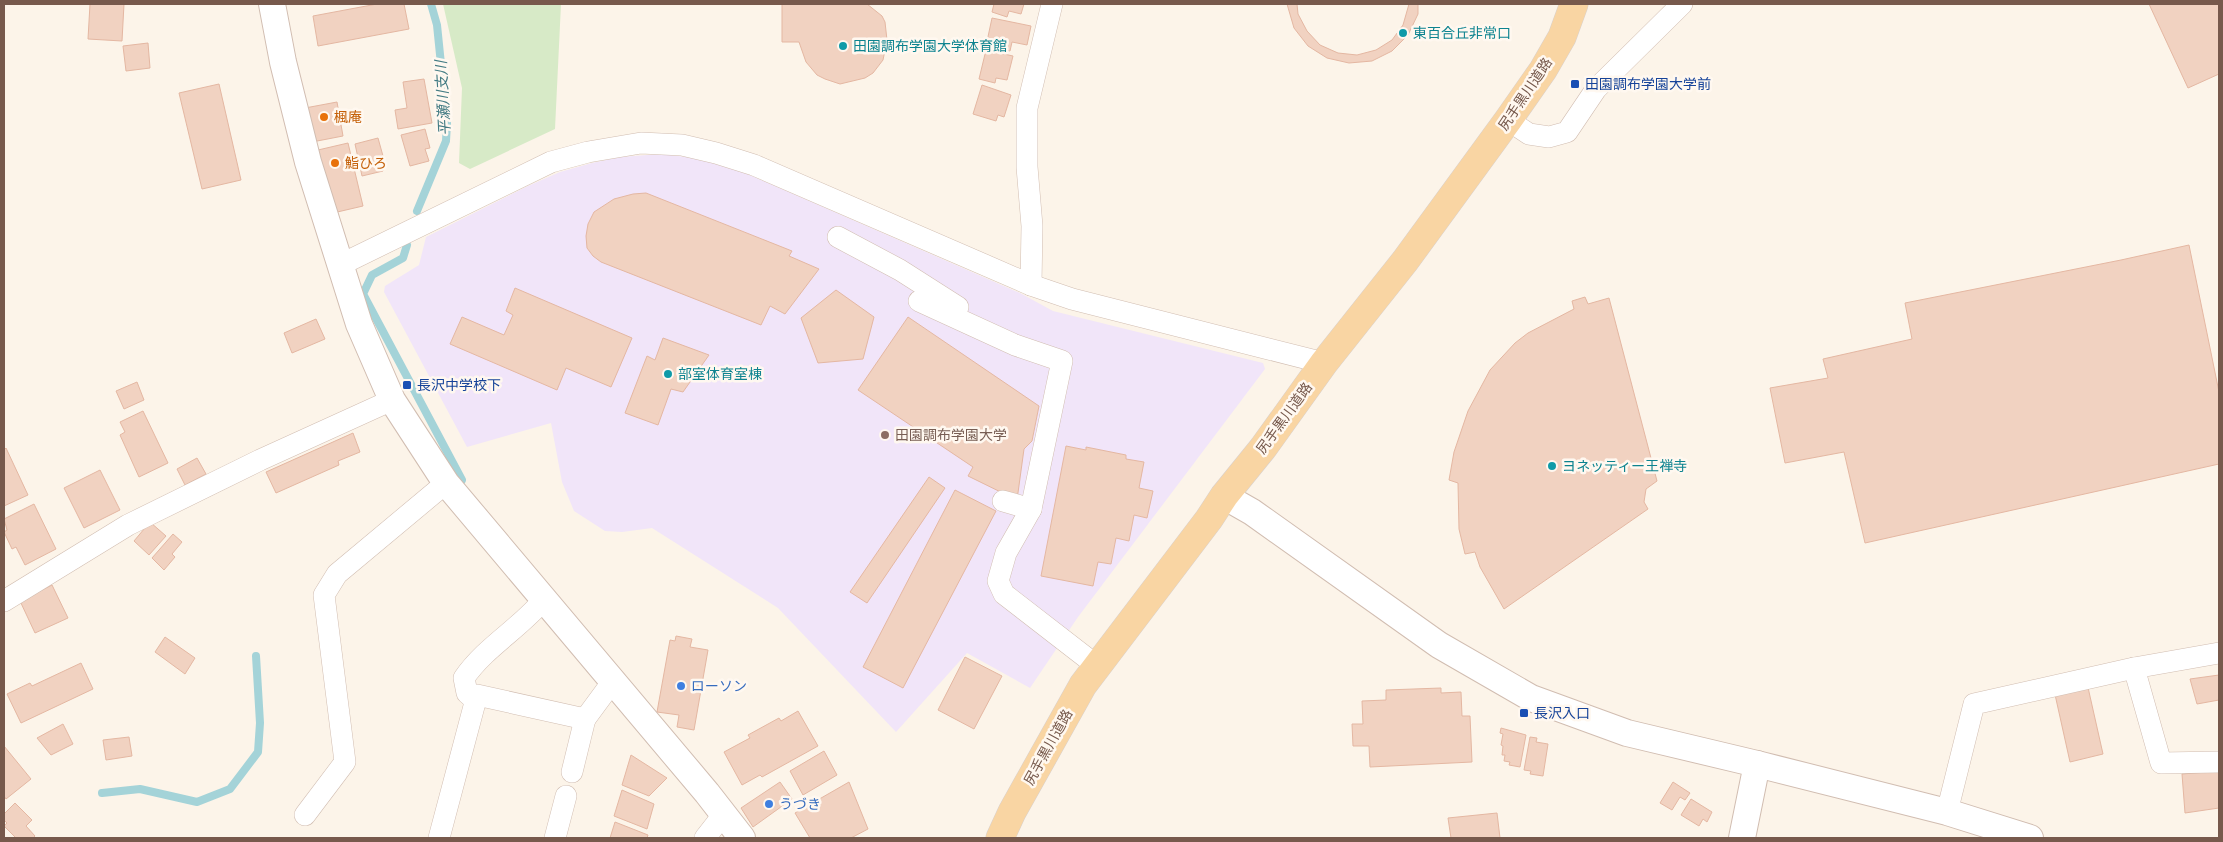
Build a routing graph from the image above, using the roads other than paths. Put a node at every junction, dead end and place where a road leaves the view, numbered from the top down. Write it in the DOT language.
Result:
graph roads {
  1 [pos="272,4"];
  2 [pos="1052,4"];
  3 [pos="1574,4"];
  4 [pos="1682,4"];
  5 [pos="1508,120"];
  6 [pos="838,237"];
  7 [pos="340,265"];
  8 [pos="1031,285"];
  9 [pos="918,301"];
  10 [pos="974,326"];
  11 [pos="1324,362"];
  12 [pos="392,400"];
  13 [pos="446,483"];
  14 [pos="1224,496"];
  15 [pos="1003,501"];
  16 [pos="1031,509"];
  17 [pos="545,598"];
  18 [pos="4,601"];
  19 [pos="2219,653"];
  20 [pos="1097,666"];
  21 [pos="2134,668"];
  22 [pos="613,681"];
  23 [pos="475,700"];
  24 [pos="585,719"];
  25 [pos="2219,762"];
  26 [pos="1757,764"];
  27 [pos="572,772"];
  28 [pos="566,796"];
  29 [pos="1947,812"];
  30 [pos="305,815"];
  31 [pos="723,815"];
  32 [pos="439,838"];
  33 [pos="555,838"];
  34 [pos="705,838"];
  35 [pos="742,838"];
  36 [pos="1000,838"];
  37 [pos="1742,838"];
  38 [pos="2030,838"];
  1 -- 7 [label="street"];
  2 -- 8 [label="street"];
  3 -- 5 [label="main road, 尻手黒川道路"];
  4 -- 5 [label="street"];
  5 -- 11 [label="main road, 尻手黒川道路"];
  6 -- 10 [label="street"];
  7 -- 8 [label="street"];
  7 -- 12 [label="street"];
  8 -- 11 [label="street"];
  9 -- 10 [label="street"];
  10 -- 16 [label="street"];
  11 -- 14 [label="main road, 尻手黒川道路"];
  12 -- 13 [label="street"];
  12 -- 18 [label="street"];
  13 -- 17 [label="street"];
  13 -- 30 [label="street"];
  14 -- 20 [label="main road, 尻手黒川道路"];
  14 -- 26 [label="street"];
  15 -- 16 [label="street"];
  16 -- 20 [label="street"];
  17 -- 22 [label="street"];
  17 -- 23 [label="street"];
  19 -- 21 [label="street"];
  20 -- 36 [label="main road, 尻手黒川道路"];
  21 -- 25 [label="street"];
  21 -- 29 [label="street"];
  22 -- 24 [label="street"];
  22 -- 31 [label="street"];
  23 -- 24 [label="street"];
  23 -- 32 [label="street"];
  24 -- 27 [label="street"];
  26 -- 29 [label="street"];
  26 -- 37 [label="street"];
  28 -- 33 [label="street"];
  29 -- 38 [label="street"];
  31 -- 34 [label="street"];
  31 -- 35 [label="street"];
}
